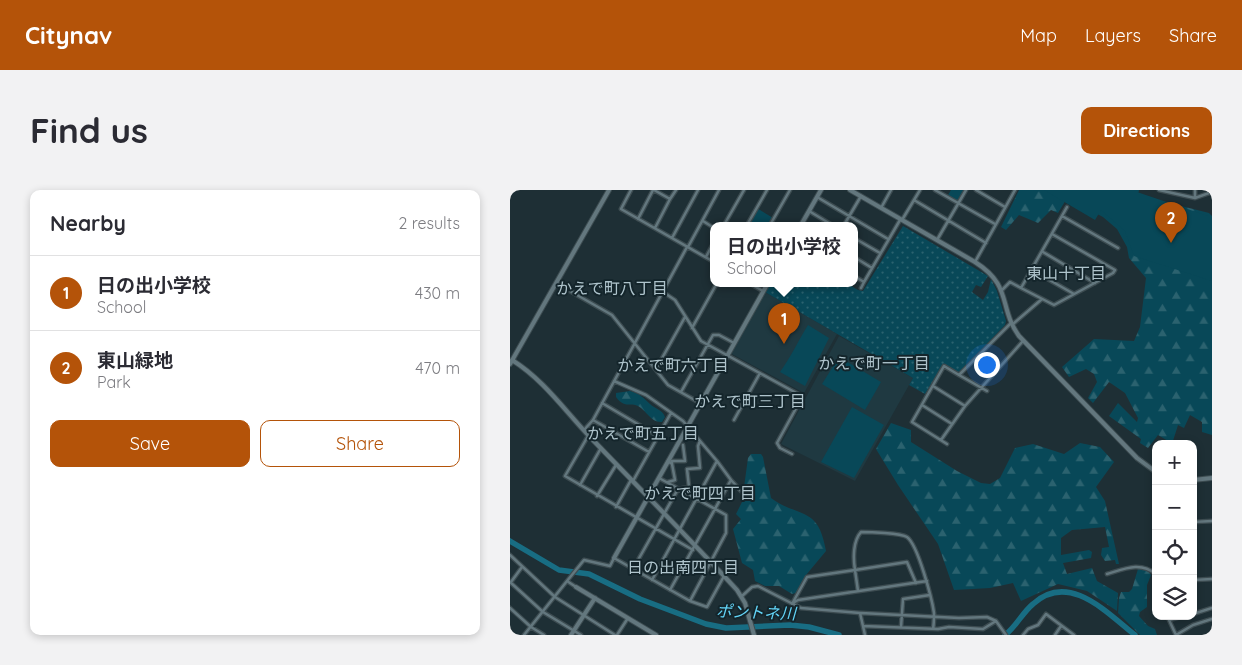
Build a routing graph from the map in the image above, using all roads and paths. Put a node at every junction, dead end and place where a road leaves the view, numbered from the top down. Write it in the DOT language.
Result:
graph roads {
  1 [pos="609,190"];
  2 [pos="631,190"];
  3 [pos="654,190"];
  4 [pos="676,190"];
  5 [pos="698,190"];
  6 [pos="719,190"];
  7 [pos="744,190"];
  8 [pos="767,190"];
  9 [pos="790,190"];
  10 [pos="822,190"];
  11 [pos="850,190"];
  12 [pos="891,190"];
  13 [pos="920,190"];
  14 [pos="935,190"];
  15 [pos="966,190"];
  16 [pos="976,190"];
  17 [pos="1015,190"];
  18 [pos="1159,190"];
  19 [pos="1195,190"];
  20 [pos="1212,192"];
  21 [pos="861,196"];
  22 [pos="817,197"];
  23 [pos="1195,198"];
  24 [pos="670,199"];
  25 [pos="914,200"];
  26 [pos="959,203"];
  27 [pos="1005,207"];
  28 [pos="1067,207"];
  29 [pos="881,208"];
  30 [pos="809,212"];
  31 [pos="850,216"];
  32 [pos="1062,216"];
  33 [pos="638,219"];
  34 [pos="901,220"];
  35 [pos="702,221"];
  36 [pos="948,221"];
  37 [pos="726,222"];
  38 [pos="749,222"];
  39 [pos="772,222"];
  40 [pos="802,222"];
  41 [pos="827,222"];
  42 [pos="846,222"];
  43 [pos="995,225"];
  44 [pos="710,226"];
  45 [pos="655,228"];
  46 [pos="1052,234"];
  47 [pos="672,238"];
  48 [pos="888,239"];
  49 [pos="858,240"];
  50 [pos="937,240"];
  51 [pos="986,243"];
  52 [pos="688,247"];
  53 [pos="1118,248"];
  54 [pos="710,250"];
  55 [pos="1042,251"];
  56 [pos="880,253"];
  57 [pos="706,257"];
  58 [pos="710,260"];
  59 [pos="858,260"];
  60 [pos="975,262"];
  61 [pos="872,268"];
  62 [pos="1032,270"];
  63 [pos="858,278"];
  64 [pos="864,282"];
  65 [pos="555,283"];
  66 [pos="1095,283"];
  67 [pos="715,287"];
  68 [pos="756,287"];
  69 [pos="766,287"];
  70 [pos="861,288"];
  71 [pos="1021,288"];
  72 [pos="1002,290"];
  73 [pos="763,291"];
  74 [pos="663,292"];
  75 [pos="1074,294"];
  76 [pos="1042,299"];
  77 [pos="685,316"];
  78 [pos="1012,324"];
  79 [pos="692,328"];
  80 [pos="1023,341"];
  81 [pos="734,343"];
  82 [pos="634,344"];
  83 [pos="706,344"];
  84 [pos="727,356"];
  85 [pos="511,362"];
  86 [pos="656,368"];
  87 [pos="760,373"];
  88 [pos="959,375"];
  89 [pos="614,381"];
  90 [pos="933,386"];
  91 [pos="981,388"];
  92 [pos="680,392"];
  93 [pos="987,392"];
  94 [pos="602,403"];
  95 [pos="700,403"];
  96 [pos="922,405"];
  97 [pos="965,406"];
  98 [pos="672,412"];
  99 [pos="593,420"];
  100 [pos="734,420"];
  101 [pos="952,424"];
  102 [pos="688,425"];
  103 [pos="584,430"];
  104 [pos="588,435"];
  105 [pos="658,436"];
  106 [pos="941,440"];
  107 [pos="700,441"];
  108 [pos="947,444"];
  109 [pos="683,445"];
  110 [pos="601,448"];
  111 [pos="649,452"];
  112 [pos="792,454"];
  113 [pos="685,461"];
  114 [pos="717,461"];
  115 [pos="670,462"];
  116 [pos="616,464"];
  117 [pos="687,469"];
  118 [pos="1152,469"];
  119 [pos="659,478"];
  120 [pos="1212,478"];
  121 [pos="632,480"];
  122 [pos="731,480"];
  123 [pos="1197,480"];
  124 [pos="666,482"];
  125 [pos="580,485"];
  126 [pos="678,488"];
  127 [pos="742,492"];
  128 [pos="598,496"];
  129 [pos="648,497"];
  130 [pos="697,499"];
  131 [pos="616,506"];
  132 [pos="715,509"];
  133 [pos="664,513"];
  134 [pos="637,518"];
  135 [pos="1212,521"];
  136 [pos="1197,522"];
  137 [pos="655,528"];
  138 [pos="680,529"];
  139 [pos="674,539"];
  140 [pos="694,548"];
  141 [pos="510,555"];
  142 [pos="614,558"];
  143 [pos="711,562"];
  144 [pos="522,567"];
  145 [pos="633,569"];
  146 [pos="855,570"];
  147 [pos="1152,571"];
  148 [pos="1107,574"];
  149 [pos="724,576"];
  150 [pos="1212,579"];
  151 [pos="652,580"];
  152 [pos="1197,580"];
  153 [pos="567,581"];
  154 [pos="927,581"];
  155 [pos="510,583"];
  156 [pos="916,583"];
  157 [pos="576,587"];
  158 [pos="670,590"];
  159 [pos="858,591"];
  160 [pos="930,595"];
  161 [pos="742,596"];
  162 [pos="555,597"];
  163 [pos="595,598"];
  164 [pos="690,601"];
  165 [pos="792,604"];
  166 [pos="510,608"];
  167 [pos="1212,608"];
  168 [pos="543,612"];
  169 [pos="860,612"];
  170 [pos="1197,613"];
  171 [pos="901,615"];
  172 [pos="584,616"];
  173 [pos="934,616"];
  174 [pos="628,618"];
  175 [pos="1212,619"];
  176 [pos="1169,620"];
  177 [pos="996,621"];
  178 [pos="863,626"];
  179 [pos="1061,626"];
  180 [pos="531,627"];
  181 [pos="901,627"];
  182 [pos="934,629"];
  183 [pos="573,633"];
  184 [pos="524,635"];
  185 [pos="544,635"];
  186 [pos="581,635"];
  187 [pos="616,635"];
  188 [pos="656,635"];
  189 [pos="754,635"];
  190 [pos="865,635"];
  191 [pos="1006,635"];
  192 [pos="1023,635"];
  193 [pos="1055,635"];
  194 [pos="1074,635"];
  1 -- 65 [label="street"];
  2 -- 33 [label="street"];
  3 -- 24 [label="street"];
  3 -- 33 [label="street"];
  4 -- 24 [label="street"];
  5 -- 47 [label="street"];
  6 -- 35 [label="street"];
  7 -- 37 [label="street"];
  8 -- 38 [label="street"];
  9 -- 39 [label="street"];
  10 -- 22 [label="street"];
  11 -- 21 [label="street"];
  12 -- 29 [label="street"];
  13 -- 25 [label="street"];
  14 -- 26 [label="street"];
  15 -- 26 [label="street"];
  16 -- 27 [label="street"];
  17 -- 27 [label="street"];
  18 -- 23 [label="street"];
  19 -- 23 [label="street"];
  20 -- 23 [label="street"];
  21 -- 29 [label="street"];
  21 -- 31 [label="street"];
  22 -- 30 [label="street"];
  22 -- 31 [label="street"];
  24 -- 45 [label="street"];
  25 -- 34 [label="street"];
  25 -- 36 [label="street"];
  26 -- 36 [label="street"];
  26 -- 43 [label="street"];
  27 -- 43 [label="street"];
  28 -- 32 [label="street"];
  29 -- 34 [label="street"];
  30 -- 40 [label="street"];
  30 -- 41 [label="street"];
  31 -- 42 [label="street"];
  31 -- 48 [label="street"];
  32 -- 46 [label="street"];
  32 -- 53 [label="street"];
  33 -- 45 [label="street"];
  34 -- 48 [label="street"];
  34 -- 50 [label="street"];
  35 -- 44 [label="street"];
  35 -- 52 [label="street"];
  36 -- 50 [label="street"];
  36 -- 51 [label="street"];
  43 -- 51 [label="street"];
  45 -- 47 [label="street"];
  46 -- 55 [label="street"];
  46 -- 66 [label="street"];
  47 -- 52 [label="street"];
  48 -- 56 [label="street"];
  49 -- 56 [label="street"];
  50 -- 60 [label="street"];
  51 -- 60 [label="street"];
  52 -- 57 [label="street"];
  52 -- 74 [label="street"];
  54 -- 57 [label="street"];
  55 -- 62 [label="street"];
  55 -- 66 [label="street"];
  56 -- 61 [label="street"];
  57 -- 58 [label="street"];
  59 -- 61 [label="street"];
  60 -- 72 [label="street"];
  61 -- 64 [label="street"];
  62 -- 71 [label="street"];
  62 -- 75 [label="street"];
  63 -- 64 [label="street"];
  64 -- 70 [label="street"];
  65 -- 82 [label="street"];
  65 -- 85 [label="street"];
  66 -- 75 [label="street"];
  67 -- 79 [label="street"];
  68 -- 73 [label="street"];
  69 -- 73 [label="street"];
  71 -- 72 [label="street"];
  71 -- 76 [label="street"];
  72 -- 78 [label="street"];
  73 -- 81 [label="street"];
  74 -- 77 [label="street"];
  74 -- 82 [label="street"];
  75 -- 76 [label="street"];
  76 -- 78 [label="street"];
  77 -- 79 [label="street"];
  77 -- 86 [label="street"];
  78 -- 80 [label="street"];
  78 -- 88 [label="street"];
  79 -- 83 [label="street"];
  80 -- 91 [label="street"];
  80 -- 118 [label="street"];
  81 -- 83 [label="street"];
  81 -- 84 [label="street"];
  82 -- 86 [label="street"];
  82 -- 89 [label="street"];
  83 -- 84 [label="street"];
  83 -- 92 [label="street"];
  84 -- 87 [label="street"];
  84 -- 95 [label="street"];
  85 -- 103 [label="street"];
  86 -- 92 [label="street"];
  87 -- 100 [label="street"];
  87 -- 112 [label="street"];
  88 -- 90 [label="street"];
  88 -- 91 [label="street"];
  89 -- 94 [label="street"];
  89 -- 98 [label="street"];
  90 -- 96 [label="street"];
  90 -- 97 [label="street"];
  91 -- 93 [label="street"];
  91 -- 97 [label="street"];
  92 -- 95 [label="street"];
  94 -- 99 [label="street"];
  94 -- 105 [label="street"];
  95 -- 102 [label="street"];
  96 -- 101 [label="street"];
  96 -- 106 [label="street"];
  97 -- 101 [label="street"];
  98 -- 102 [label="street"];
  98 -- 105 [label="street"];
  99 -- 103 [label="street"];
  99 -- 111 [label="street"];
  101 -- 106 [label="street"];
  102 -- 107 [label="street"];
  102 -- 115 [label="street"];
  103 -- 104 [label="street"];
  104 -- 110 [label="street"];
  104 -- 125 [label="street"];
  105 -- 111 [label="street"];
  106 -- 108 [label="street"];
  107 -- 114 [label="street"];
  107 -- 117 [label="street"];
  109 -- 113 [label="street"];
  110 -- 116 [label="street"];
  110 -- 125 [label="street"];
  111 -- 121 [label="street"];
  113 -- 115 [label="street"];
  113 -- 117 [label="street"];
  114 -- 122 [label="street"];
  114 -- 130 [label="street"];
  115 -- 119 [label="street"];
  115 -- 124 [label="street"];
  116 -- 121 [label="street"];
  116 -- 128 [label="street"];
  117 -- 126 [label="street"];
  119 -- 124 [label="street"];
  119 -- 129 [label="street"];
  120 -- 123 [label="street"];
  121 -- 129 [label="street"];
  121 -- 131 [label="street"];
  122 -- 127 [label="street"];
  122 -- 132 [label="street"];
  124 -- 126 [label="street"];
  125 -- 128 [label="street"];
  126 -- 130 [label="street"];
  126 -- 133 [label="street"];
  128 -- 131 [label="street"];
  129 -- 133 [label="street"];
  129 -- 134 [label="street"];
  130 -- 132 [label="street"];
  130 -- 138 [label="street"];
  131 -- 134 [label="street"];
  132 -- 140 [label="street"];
  132 -- 143 [label="street"];
  133 -- 137 [label="street"];
  133 -- 138 [label="street"];
  134 -- 137 [label="street"];
  134 -- 142 [label="street"];
  135 -- 136 [label="street"];
  137 -- 139 [label="street"];
  137 -- 145 [label="street"];
  138 -- 139 [label="street"];
  138 -- 140 [label="street"];
  139 -- 140 [label="street"];
  139 -- 151 [label="street"];
  140 -- 143 [label="street"];
  140 -- 158 [label="street"];
  141 -- 144 [label="street"];
  142 -- 145 [label="street"];
  142 -- 153 [label="street"];
  143 -- 149 [label="street"];
  143 -- 164 [label="street"];
  144 -- 155 [label="street"];
  144 -- 162 [label="street"];
  145 -- 151 [label="street"];
  146 -- 154 [label="street"];
  146 -- 156 [label="street"];
  146 -- 159 [label="street"];
  146 -- 165 [label="street"];
  147 -- 148 [label="street"];
  149 -- 161 [label="street"];
  149 -- 164 [label="street"];
  150 -- 152 [label="street"];
  151 -- 158 [label="street"];
  153 -- 157 [label="street"];
  153 -- 162 [label="street"];
  154 -- 156 [label="street"];
  154 -- 160 [label="street"];
  155 -- 168 [label="street"];
  156 -- 159 [label="street"];
  157 -- 163 [label="street"];
  158 -- 164 [label="street"];
  159 -- 165 [label="street"];
  160 -- 171 [label="street"];
  160 -- 173 [label="street"];
  161 -- 165 [label="street"];
  161 -- 189 [label="street"];
  162 -- 168 [label="street"];
  162 -- 172 [label="street"];
  163 -- 172 [label="street"];
  163 -- 174 [label="street"];
  165 -- 169 [label="street"];
  166 -- 180 [label="street"];
  167 -- 170 [label="street"];
  168 -- 180 [label="street"];
  168 -- 183 [label="street"];
  169 -- 171 [label="street"];
  169 -- 178 [label="street"];
  171 -- 173 [label="street"];
  171 -- 181 [label="street"];
  172 -- 183 [label="street"];
  172 -- 187 [label="street"];
  173 -- 177 [label="street"];
  173 -- 182 [label="street"];
  174 -- 187 [label="street"];
  174 -- 188 [label="street"];
  175 -- 176 [label="street"];
  177 -- 182 [label="street"];
  177 -- 191 [label="street"];
  178 -- 181 [label="street"];
  178 -- 190 [label="street"];
  179 -- 192 [label="street"];
  179 -- 193 [label="street"];
  179 -- 194 [label="street"];
  180 -- 184 [label="street"];
  180 -- 185 [label="street"];
  181 -- 182 [label="street"];
  183 -- 186 [label="street"];
}
